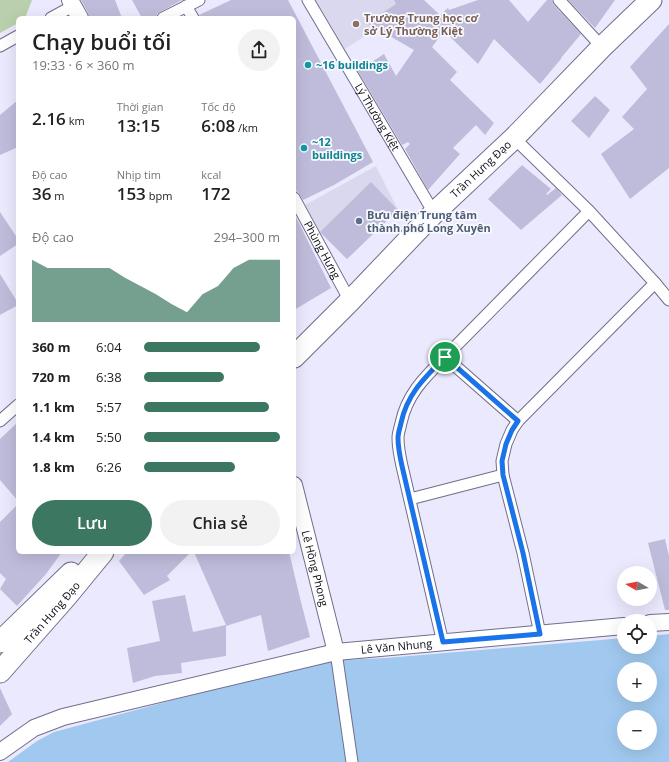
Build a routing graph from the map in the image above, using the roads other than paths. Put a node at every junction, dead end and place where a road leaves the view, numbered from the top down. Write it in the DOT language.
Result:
graph roads {
  1 [pos="199,0"];
  2 [pos="308,0"];
  3 [pos="559,0"];
  4 [pos="651,0"];
  5 [pos="186,6"];
  6 [pos="74,8"];
  7 [pos="56,16"];
  8 [pos="167,16"];
  9 [pos="192,16"];
  10 [pos="16,37"];
  11 [pos="0,46"];
  12 [pos="602,47"];
  13 [pos="514,138"];
  14 [pos="296,202"];
  15 [pos="589,211"];
  16 [pos="434,213"];
  17 [pos="655,283"];
  18 [pos="669,300"];
  19 [pos="350,301"];
  20 [pos="296,354"];
  21 [pos="445,357"];
  22 [pos="16,407"];
  23 [pos="0,421"];
  24 [pos="518,421"];
  25 [pos="503,475"];
  26 [pos="296,493"];
  27 [pos="410,499"];
  28 [pos="94,554"];
  29 [pos="101,554"];
  30 [pos="669,622"];
  31 [pos="657,623"];
  32 [pos="617,627"];
  33 [pos="540,634"];
  34 [pos="0,642"];
  35 [pos="443,642"];
  36 [pos="337,658"];
  37 [pos="0,672"];
  38 [pos="0,752"];
  39 [pos="352,762"];
  1 -- 5 [label="street"];
  2 -- 16 [label="street, Lý Thường Kiệt"];
  3 -- 12 [label="street"];
  4 -- 12 [label="highway, Trần Hưng Đạo"];
  5 -- 8 [label="street"];
  5 -- 9 [label="street"];
  6 -- 7 [label="street"];
  10 -- 11 [label="street"];
  12 -- 13 [label="highway, Trần Hưng Đạo"];
  13 -- 15 [label="street"];
  13 -- 16 [label="highway, Trần Hưng Đạo"];
  14 -- 19 [label="street, Phùng Hưng"];
  15 -- 17 [label="street"];
  15 -- 21 [label="street"];
  16 -- 19 [label="highway, Trần Hưng Đạo"];
  17 -- 18 [label="street"];
  17 -- 24 [label="street"];
  19 -- 20 [label="highway, Trần Hưng Đạo"];
  21 -- 24 [label="street"];
  21 -- 27 [label="street"];
  22 -- 23 [label="street"];
  24 -- 25 [label="street"];
  25 -- 27 [label="street"];
  25 -- 33 [label="street"];
  26 -- 36 [label="street, Lê Hồng Phong"];
  27 -- 35 [label="street"];
  28 -- 34 [label="highway, Trần Hưng Đạo"];
  29 -- 37 [label="highway, Trần Hưng Đạo"];
  30 -- 31 [label="street"];
  32 -- 33 [label="street, Lê Văn Nhung"];
  33 -- 35 [label="street, Lê Văn Nhung"];
  35 -- 36 [label="street, Lê Văn Nhung"];
  36 -- 38 [label="street, Lê Văn Nhung"];
  36 -- 39 [label="street"];
}
